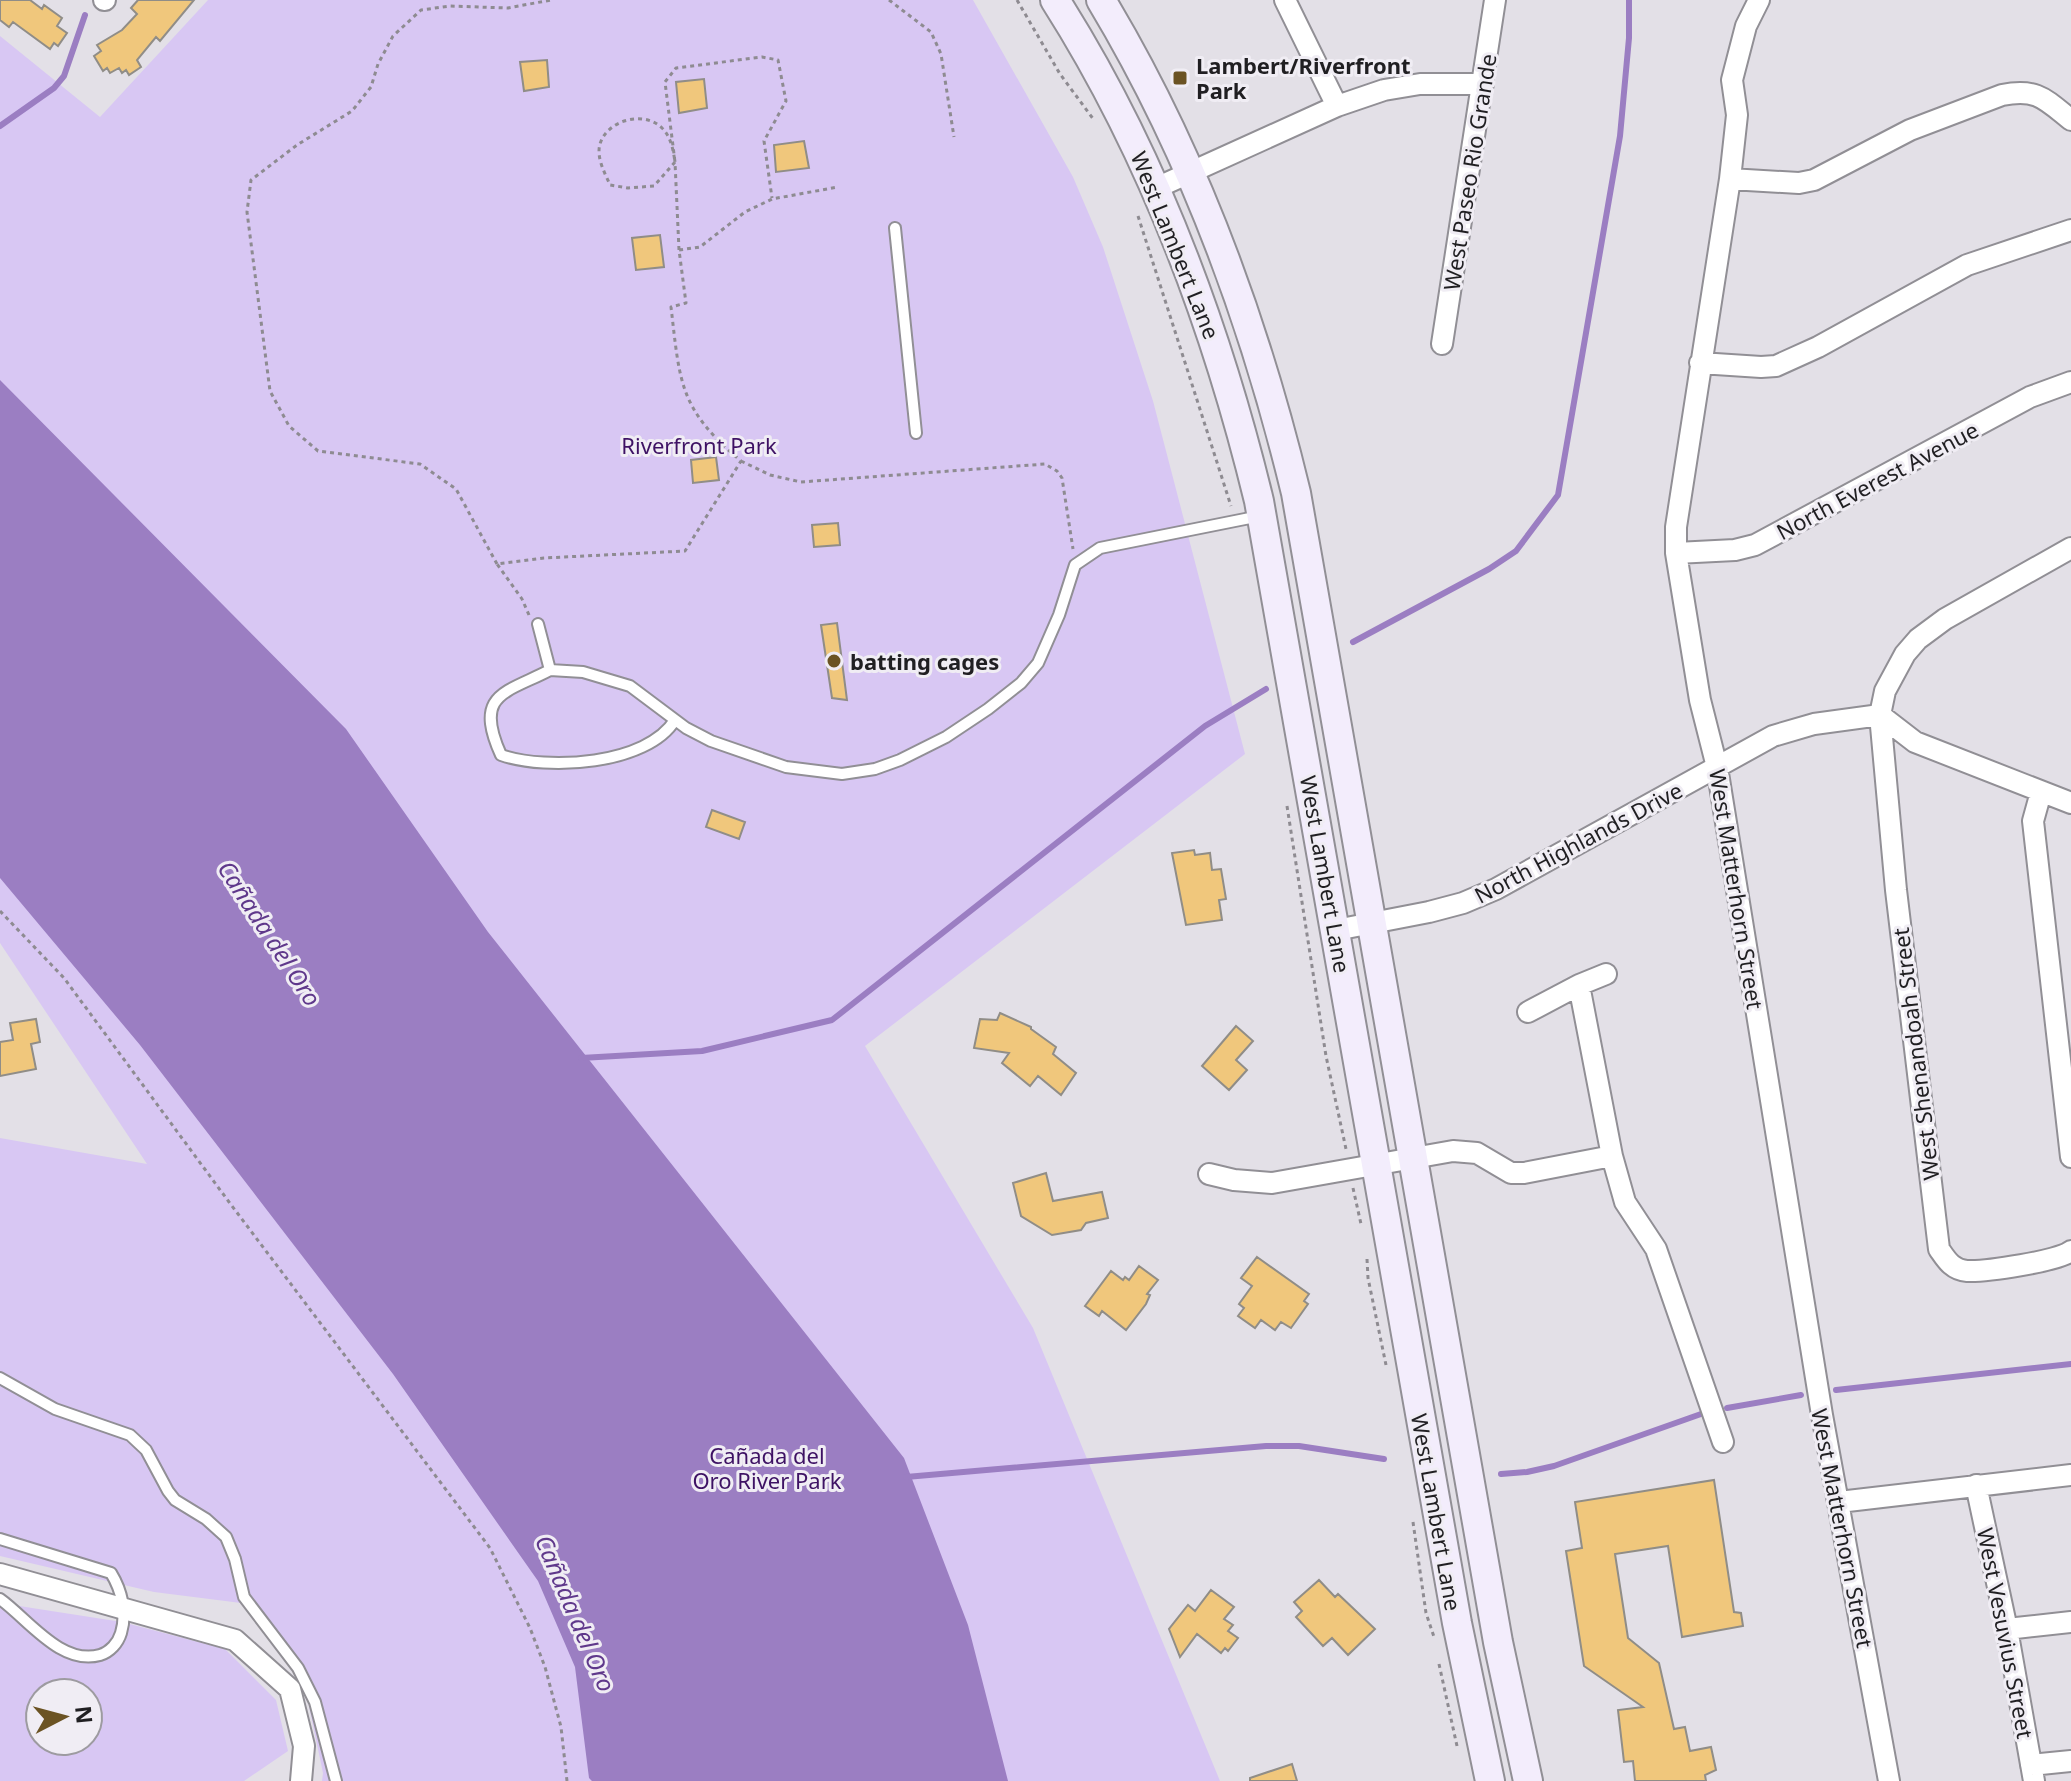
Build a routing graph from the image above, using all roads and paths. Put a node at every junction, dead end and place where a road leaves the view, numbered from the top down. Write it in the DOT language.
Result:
graph roads {
  1 [pos="551,0"];
  2 [pos="889,0"];
  3 [pos="1017,0"];
  4 [pos="1055,0"];
  5 [pos="1101,0"];
  6 [pos="1285,0"];
  7 [pos="1495,0"];
  8 [pos="1759,0"];
  9 [pos="1483,84"];
  10 [pos="1337,106"];
  11 [pos="2071,120"];
  12 [pos="1097,124"];
  13 [pos="954,137"];
  14 [pos="675,162"];
  15 [pos="1191,173"];
  16 [pos="1730,179"];
  17 [pos="838,187"];
  18 [pos="1156,188"];
  19 [pos="772,199"];
  20 [pos="1138,216"];
  21 [pos="895,228"];
  22 [pos="2071,230"];
  23 [pos="679,250"];
  24 [pos="1442,344"];
  25 [pos="1700,363"];
  26 [pos="2071,382"];
  27 [pos="916,433"];
  28 [pos="741,461"];
  29 [pos="1232,510"];
  30 [pos="1262,515"];
  31 [pos="2071,548"];
  32 [pos="1676,553"];
  33 [pos="497,564"];
  34 [pos="1075,565"];
  35 [pos="538,624"];
  36 [pos="550,670"];
  37 [pos="1880,715"];
  38 [pos="675,720"];
  39 [pos="1717,767"];
  40 [pos="2041,792"];
  41 [pos="1286,803"];
  42 [pos="2071,803"];
  43 [pos="0,911"];
  44 [pos="1374,923"];
  45 [pos="1336,930"];
  46 [pos="1606,974"];
  47 [pos="1579,985"];
  48 [pos="1528,1012"];
  49 [pos="1345,1145"];
  50 [pos="1612,1156"];
  51 [pos="2071,1157"];
  52 [pos="1414,1160"];
  53 [pos="1376,1166"];
  54 [pos="1209,1174"];
  55 [pos="2071,1251"];
  56 [pos="0,1378"];
  57 [pos="1723,1442"];
  58 [pos="2071,1475"];
  59 [pos="1976,1485"];
  60 [pos="1839,1502"];
  61 [pos="0,1539"];
  62 [pos="0,1574"];
  63 [pos="0,1599"];
  64 [pos="123,1609"];
  65 [pos="2071,1622"];
  66 [pos="2007,1629"];
  67 [pos="2071,1761"];
  68 [pos="2033,1773"];
  69 [pos="301,1781"];
  70 [pos="336,1781"];
  71 [pos="567,1781"];
  72 [pos="1490,1781"];
  73 [pos="1528,1781"];
  74 [pos="1889,1781"];
  1 -- 33 [label="path"];
  2 -- 13 [label="path"];
  3 -- 12 [label="path"];
  4 -- 18 [label="main road, West Lambert Lane"];
  5 -- 15 [label="main road, West Lambert Lane"];
  6 -- 10 [label="street"];
  7 -- 9 [label="street, West Paseo Rio Grande"];
  8 -- 16 [label="street, West Matterhorn Street"];
  9 -- 10 [label="street"];
  9 -- 24 [label="street, West Paseo Rio Grande"];
  10 -- 15 [label="street"];
  11 -- 16 [label="street"];
  14 -- 14 [label="path"];
  14 -- 19 [label="path"];
  14 -- 23 [label="path"];
  15 -- 18 [label="street"];
  15 -- 44 [label="main road, West Lambert Lane"];
  16 -- 25 [label="street, West Matterhorn Street"];
  17 -- 19 [label="path"];
  18 -- 30 [label="main road, West Lambert Lane"];
  19 -- 23 [label="path"];
  20 -- 29 [label="path"];
  21 -- 27 [label="lane"];
  22 -- 25 [label="street"];
  23 -- 28 [label="path"];
  25 -- 32 [label="street, West Matterhorn Street"];
  26 -- 32 [label="street, North Everest Avenue"];
  28 -- 33 [label="path"];
  28 -- 34 [label="path"];
  30 -- 34 [label="lane"];
  30 -- 45 [label="main road, West Lambert Lane"];
  31 -- 37 [label="street"];
  32 -- 39 [label="street, West Matterhorn Street"];
  33 -- 35 [label="path"];
  34 -- 38 [label="lane"];
  35 -- 36 [label="lane"];
  36 -- 38 [label="lane"];
  36 -- 38 [label="lane"];
  37 -- 39 [label="street, North Highlands Drive"];
  37 -- 40 [label="street"];
  37 -- 55 [label="street, West Shenandoah Street"];
  39 -- 44 [label="street, North Highlands Drive"];
  39 -- 60 [label="street, West Matterhorn Street"];
  40 -- 42 [label="street"];
  40 -- 51 [label="street"];
  41 -- 49 [label="path"];
  43 -- 71 [label="path"];
  44 -- 45 [label="street, North Highlands Drive"];
  44 -- 52 [label="main road, West Lambert Lane"];
  45 -- 53 [label="main road, West Lambert Lane"];
  46 -- 47 [label="street"];
  47 -- 48 [label="street"];
  47 -- 50 [label="street"];
  50 -- 52 [label="street"];
  50 -- 57 [label="street"];
  52 -- 53 [label="street"];
  52 -- 73 [label="main road, West Lambert Lane"];
  53 -- 54 [label="street"];
  53 -- 72 [label="main road, West Lambert Lane"];
  56 -- 70 [label="lane"];
  58 -- 59 [label="street"];
  59 -- 60 [label="street"];
  59 -- 66 [label="street, West Vesuvius Street"];
  60 -- 74 [label="street, West Matterhorn Street"];
  61 -- 64 [label="lane"];
  62 -- 64 [label="street"];
  63 -- 64 [label="lane"];
  64 -- 69 [label="street"];
  65 -- 66 [label="street"];
  66 -- 68 [label="street, West Vesuvius Street"];
  67 -- 68 [label="street"];
}
